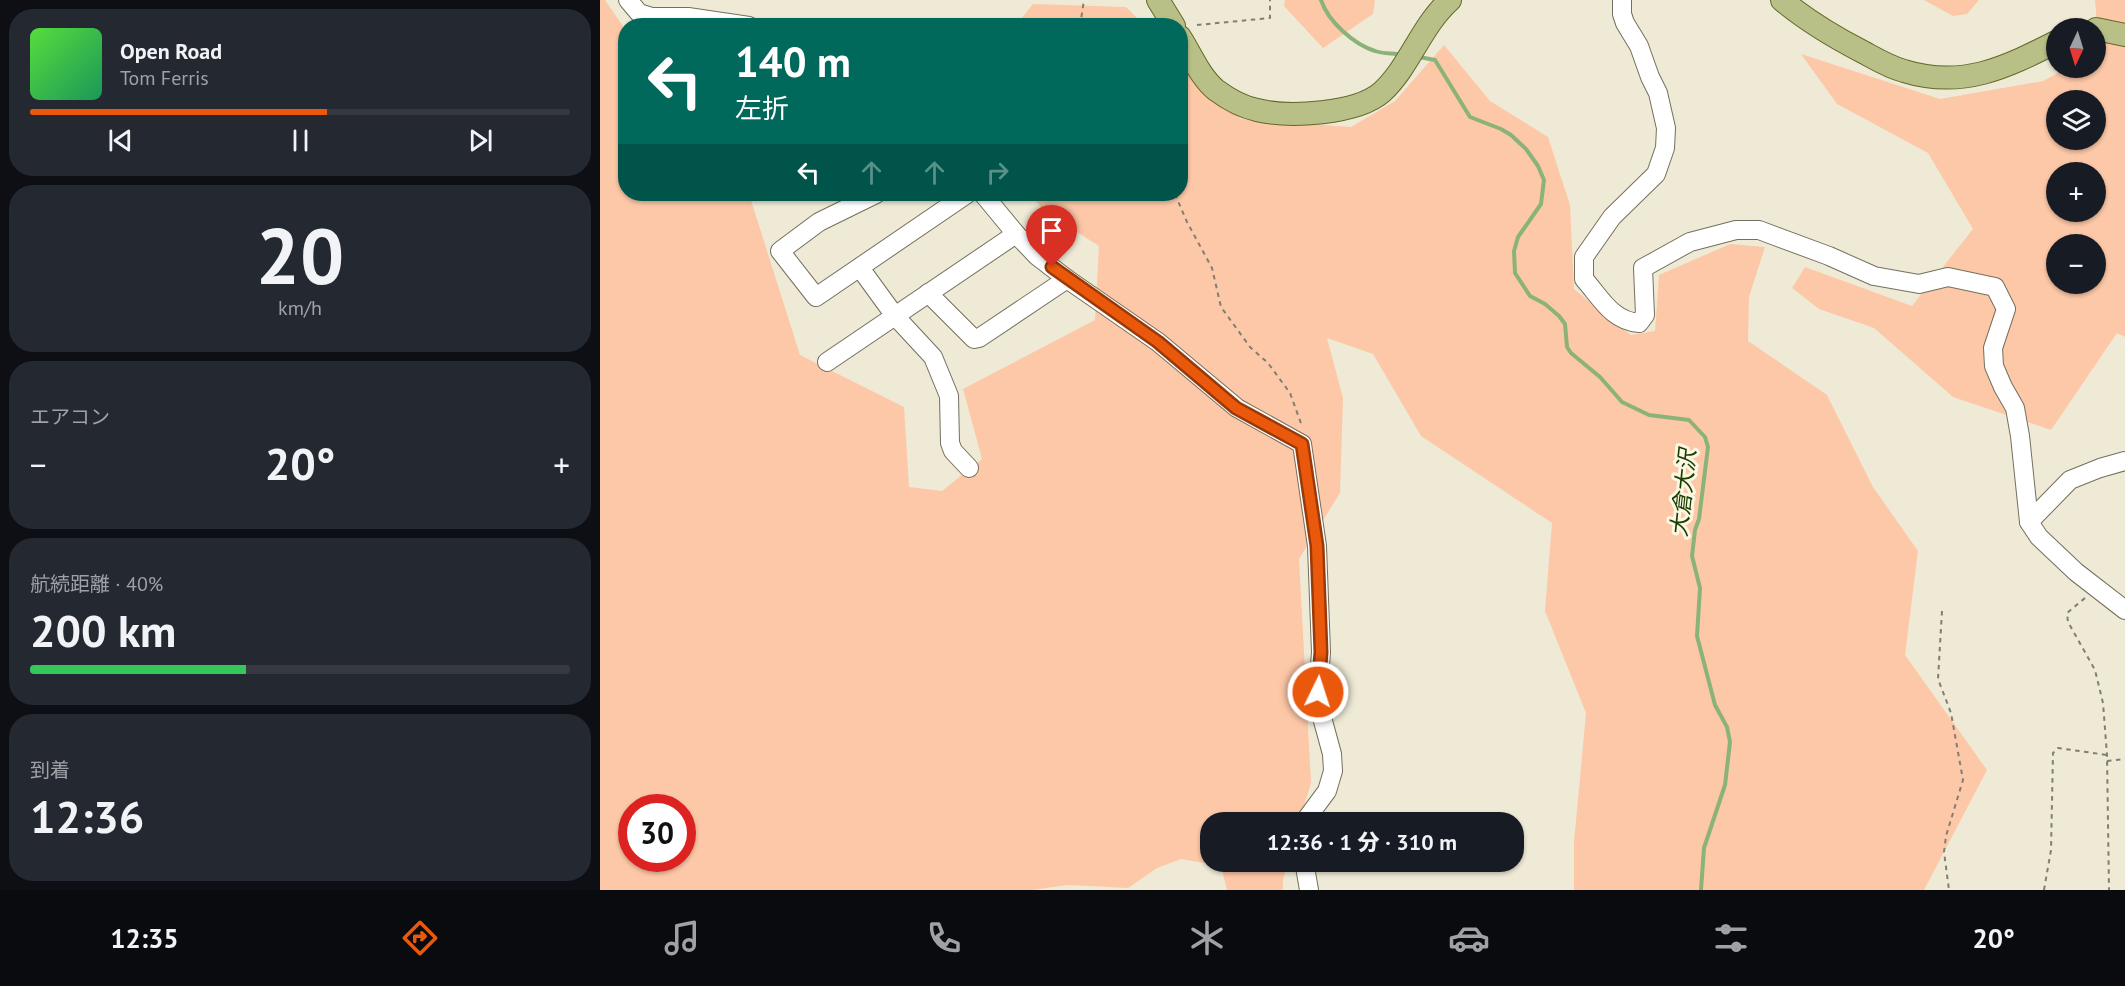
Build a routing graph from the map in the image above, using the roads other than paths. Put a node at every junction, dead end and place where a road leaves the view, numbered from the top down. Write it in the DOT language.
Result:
graph roads {
  1 [pos="628,0"];
  2 [pos="1158,0"];
  3 [pos="1450,0"];
  4 [pos="1622,0"];
  5 [pos="1782,0"];
  6 [pos="695,18"];
  7 [pos="1169,18"];
  8 [pos="1189,31"];
  9 [pos="2106,31"];
  10 [pos="2125,35"];
  11 [pos="2046,47"];
  12 [pos="862,201"];
  13 [pos="957,201"];
  14 [pos="989,201"];
  15 [pos="1016,234"];
  16 [pos="860,268"];
  17 [pos="1067,279"];
  18 [pos="928,293"];
  19 [pos="895,316"];
  20 [pos="827,362"];
  21 [pos="2125,461"];
  22 [pos="969,468"];
  23 [pos="2029,522"];
  24 [pos="2125,610"];
  25 [pos="1311,812"];
  26 [pos="1306,872"];
  27 [pos="1309,890"];
  1 -- 6 [label="street"];
  2 -- 7 [label="main road"];
  3 -- 8 [label="main road"];
  4 -- 23 [label="street"];
  5 -- 11 [label="main road"];
  9 -- 10 [label="main road"];
  12 -- 16 [label="street"];
  13 -- 16 [label="street"];
  14 -- 15 [label="street"];
  15 -- 17 [label="street"];
  15 -- 18 [label="street"];
  16 -- 19 [label="street"];
  17 -- 18 [label="street"];
  17 -- 25 [label="street"];
  18 -- 19 [label="street"];
  19 -- 20 [label="street"];
  19 -- 22 [label="street"];
  21 -- 23 [label="street"];
  23 -- 24 [label="street"];
  26 -- 27 [label="street"];
}
